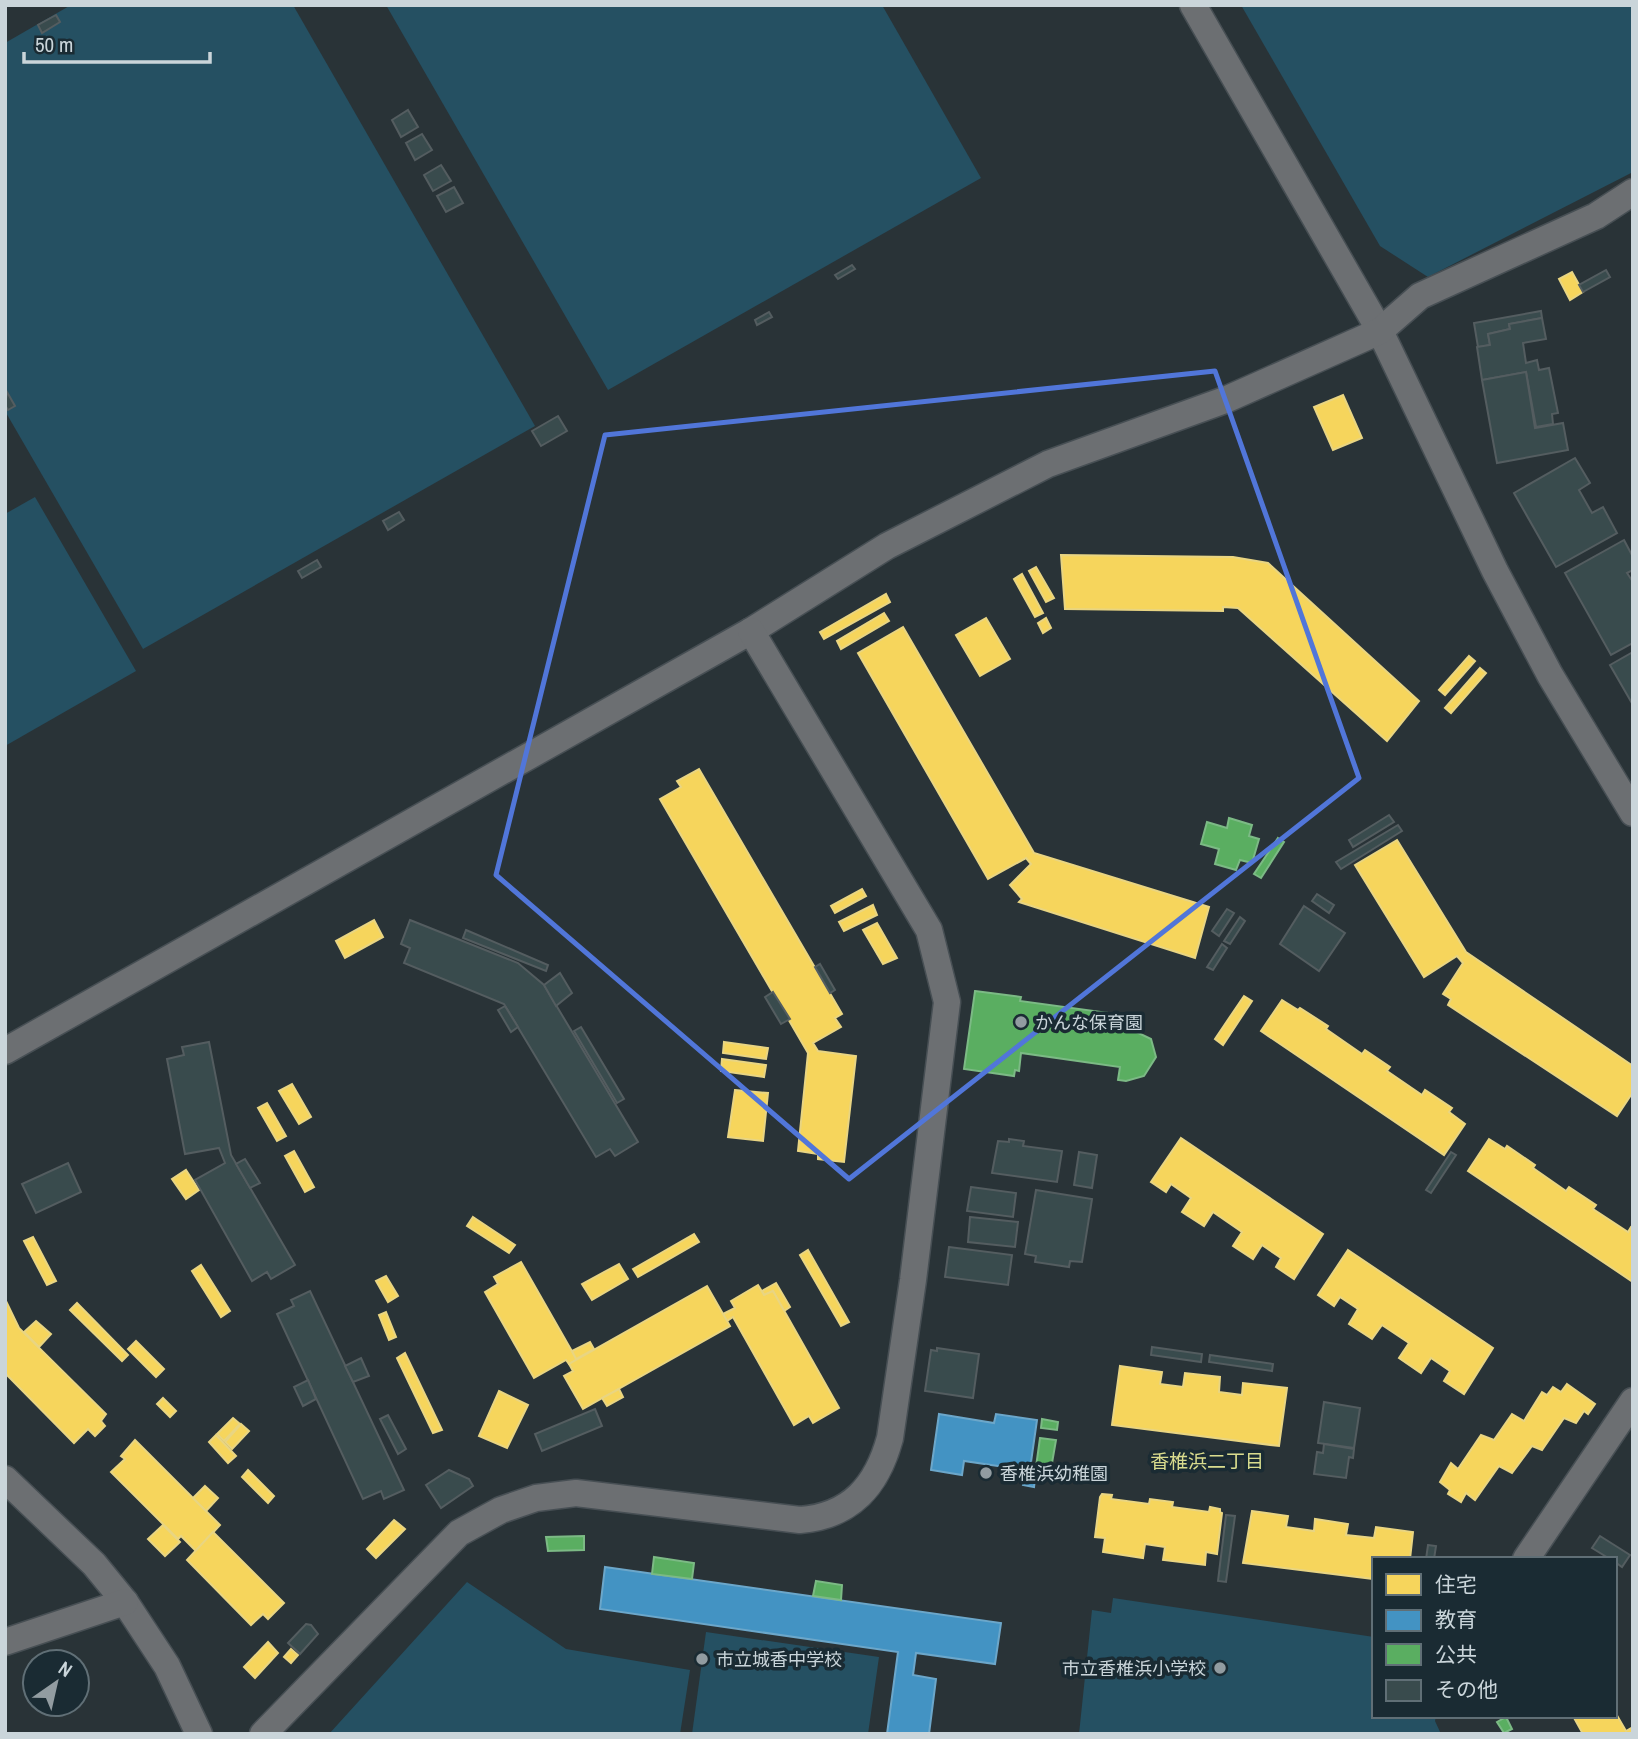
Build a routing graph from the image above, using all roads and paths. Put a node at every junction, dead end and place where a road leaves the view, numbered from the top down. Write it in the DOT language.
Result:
graph roads {
  1 [pos="1193,5"];
  2 [pos="1633,192"];
  3 [pos="1380,331"];
  4 [pos="751,631"];
  5 [pos="1633,813"];
  6 [pos="5,1051"];
  7 [pos="1633,1401"];
  8 [pos="5,1479"];
  9 [pos="1526,1557"];
  10 [pos="125,1602"];
  11 [pos="5,1642"];
  12 [pos="199,1734"];
  13 [pos="263,1734"];
  1 -- 3 [label="street"];
  2 -- 3 [label="street"];
  3 -- 4 [label="street"];
  3 -- 5 [label="street"];
  4 -- 6 [label="street"];
  4 -- 13 [label="street"];
  7 -- 9 [label="street"];
  8 -- 10 [label="street"];
  10 -- 11 [label="street"];
  10 -- 12 [label="street"];
}
